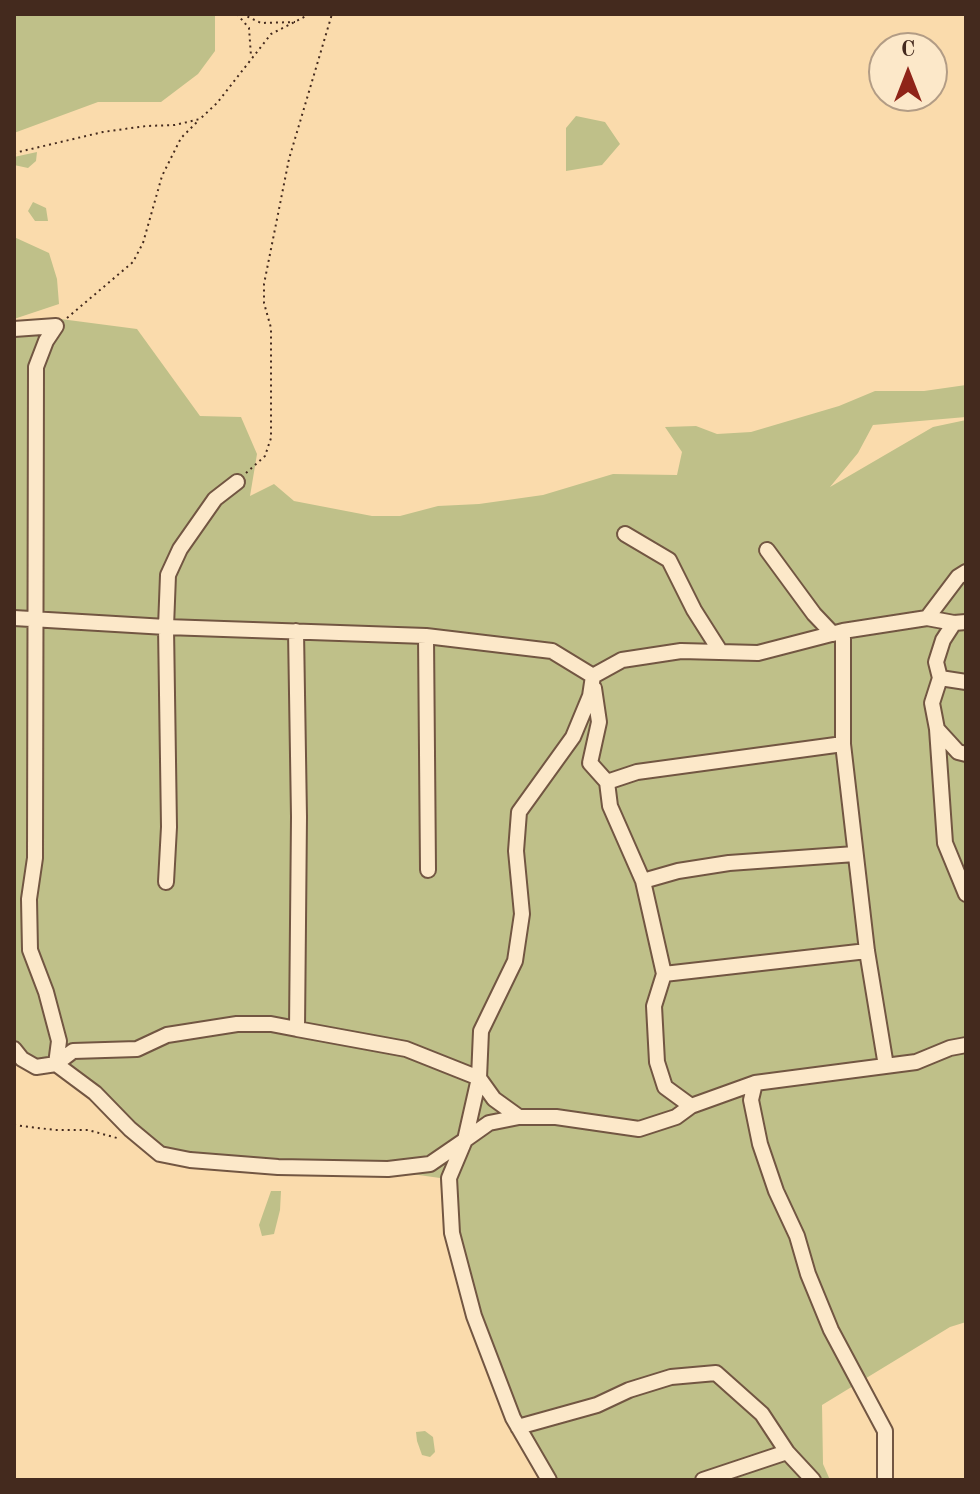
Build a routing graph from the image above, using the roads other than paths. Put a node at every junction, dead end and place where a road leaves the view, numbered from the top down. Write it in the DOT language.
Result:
graph roads {
  1 [pos="14,329"];
  2 [pos="237,482"];
  3 [pos="625,534"];
  4 [pos="767,550"];
  5 [pos="966,572"];
  6 [pos="14,618"];
  7 [pos="927,618"];
  8 [pos="35,619"];
  9 [pos="960,622"];
  10 [pos="166,627"];
  11 [pos="296,631"];
  12 [pos="838,632"];
  13 [pos="426,636"];
  14 [pos="720,651"];
  15 [pos="593,676"];
  16 [pos="940,678"];
  17 [pos="966,682"];
  18 [pos="937,729"];
  19 [pos="843,744"];
  20 [pos="966,754"];
  21 [pos="607,782"];
  22 [pos="855,854"];
  23 [pos="428,870"];
  24 [pos="643,881"];
  25 [pos="166,882"];
  26 [pos="966,894"];
  27 [pos="867,951"];
  28 [pos="664,974"];
  29 [pos="297,1029"];
  30 [pos="966,1045"];
  31 [pos="14,1049"];
  32 [pos="56,1064"];
  33 [pos="886,1066"];
  34 [pos="479,1078"];
  35 [pos="755,1083"];
  36 [pos="691,1106"];
  37 [pos="519,1117"];
  38 [pos="465,1140"];
  39 [pos="518,1427"];
  40 [pos="787,1452"];
  41 [pos="549,1480"];
  42 [pos="703,1480"];
  43 [pos="813,1480"];
  44 [pos="885,1480"];
  1 -- 8 [label="lane"];
  2 -- 10 [label="lane"];
  3 -- 14 [label="lane"];
  4 -- 12 [label="lane"];
  5 -- 7 [label="lane"];
  6 -- 8 [label="lane"];
  7 -- 9 [label="lane"];
  7 -- 12 [label="lane"];
  8 -- 10 [label="lane"];
  8 -- 32 [label="lane"];
  9 -- 16 [label="lane"];
  10 -- 11 [label="lane"];
  10 -- 25 [label="lane"];
  11 -- 13 [label="lane"];
  11 -- 29 [label="lane"];
  12 -- 14 [label="lane"];
  12 -- 19 [label="lane"];
  13 -- 15 [label="lane"];
  13 -- 23 [label="lane"];
  14 -- 15 [label="lane"];
  15 -- 21 [label="lane"];
  15 -- 34 [label="lane"];
  16 -- 17 [label="lane"];
  16 -- 18 [label="lane"];
  18 -- 20 [label="lane"];
  18 -- 26 [label="lane"];
  19 -- 21 [label="lane"];
  19 -- 22 [label="lane"];
  21 -- 24 [label="lane"];
  22 -- 24 [label="lane"];
  22 -- 27 [label="lane"];
  24 -- 28 [label="lane"];
  27 -- 28 [label="lane"];
  27 -- 33 [label="lane"];
  28 -- 36 [label="lane"];
  29 -- 32 [label="lane"];
  29 -- 34 [label="lane"];
  30 -- 33 [label="lane"];
  31 -- 32 [label="lane"];
  32 -- 38 [label="lane"];
  33 -- 35 [label="lane"];
  34 -- 37 [label="lane"];
  34 -- 38 [label="lane"];
  35 -- 36 [label="lane"];
  35 -- 44 [label="lane"];
  36 -- 37 [label="lane"];
  37 -- 38 [label="lane"];
  38 -- 39 [label="lane"];
  39 -- 40 [label="lane"];
  39 -- 41 [label="lane"];
  40 -- 42 [label="lane"];
  40 -- 43 [label="lane"];
}
